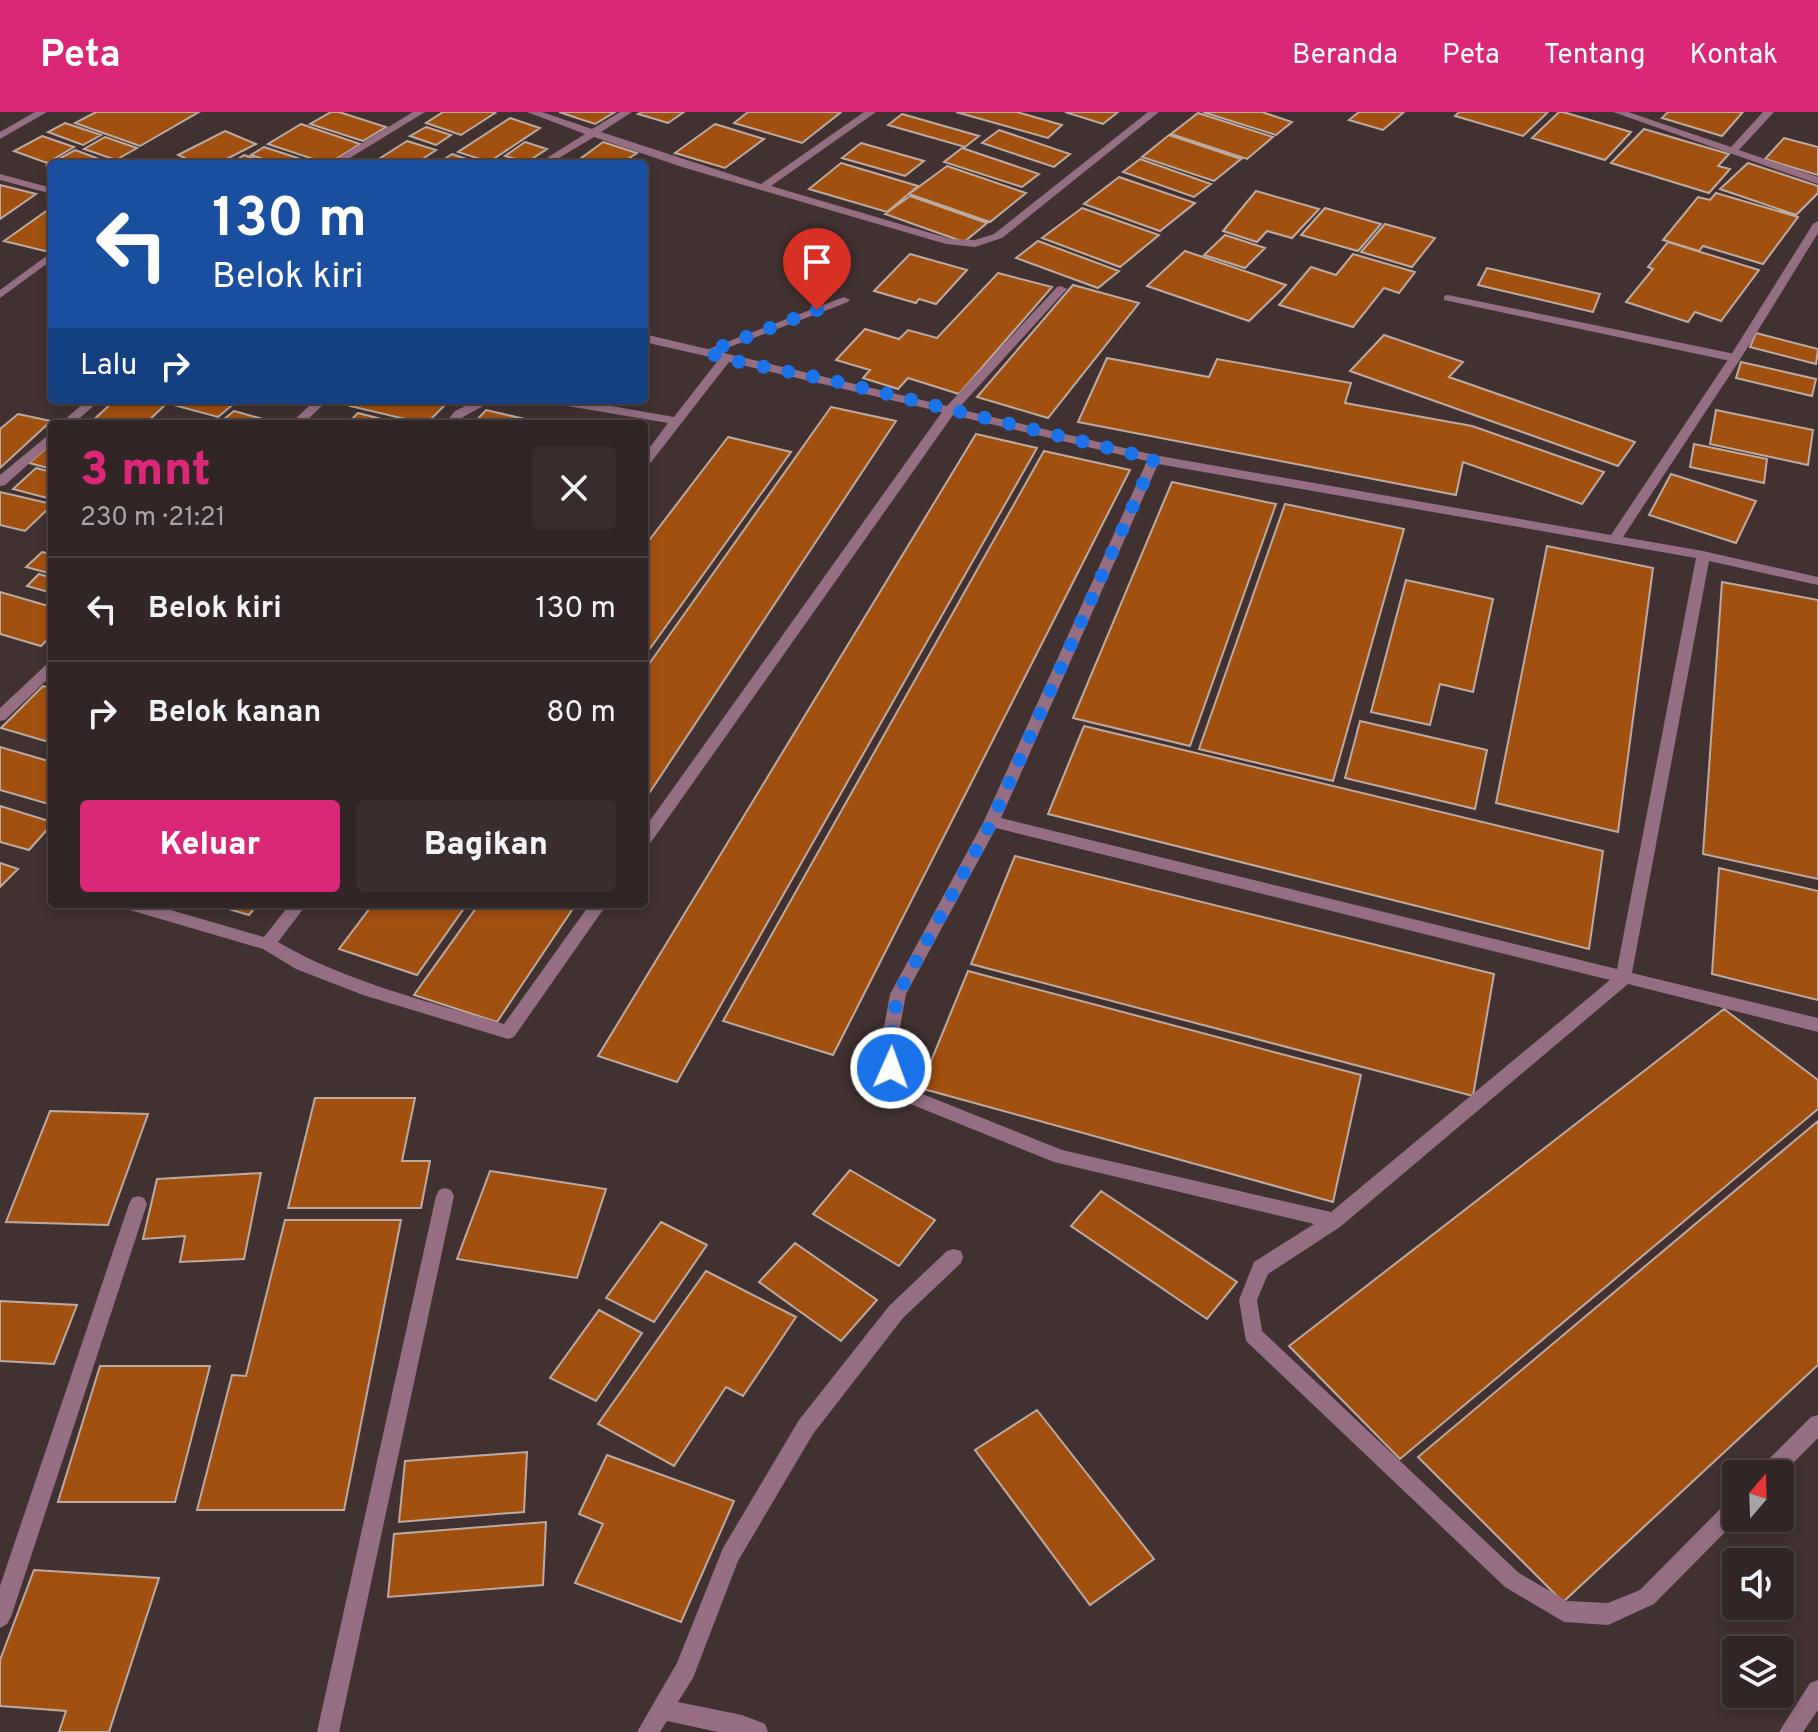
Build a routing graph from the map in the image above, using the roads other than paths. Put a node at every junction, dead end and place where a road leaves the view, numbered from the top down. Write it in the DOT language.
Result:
graph roads {
  1 [pos="42,112"];
  2 [pos="420,112"];
  3 [pos="532,112"];
  4 [pos="627,112"];
  5 [pos="871,112"];
  6 [pos="1154,112"];
  7 [pos="1618,112"];
  8 [pos="1769,112"];
  9 [pos="594,133"];
  10 [pos="0,136"];
  11 [pos="1733,151"];
  12 [pos="340,160"];
  13 [pos="549,160"];
  14 [pos="0,177"];
  15 [pos="1818,181"];
  16 [pos="763,187"];
  17 [pos="48,190"];
  18 [pos="1818,224"];
  19 [pos="48,258"];
  20 [pos="1061,289"];
  21 [pos="0,295"];
  22 [pos="1448,298"];
  23 [pos="844,300"];
  24 [pos="648,339"];
  25 [pos="707,352"];
  26 [pos="1735,358"];
  27 [pos="725,359"];
  28 [pos="89,404"];
  29 [pos="318,404"];
  30 [pos="480,404"];
  31 [pos="579,404"];
  32 [pos="950,410"];
  33 [pos="71,420"];
  34 [pos="300,420"];
  35 [pos="454,420"];
  36 [pos="676,421"];
  37 [pos="48,440"];
  38 [pos="648,458"];
  39 [pos="1154,459"];
  40 [pos="0,482"];
  41 [pos="1616,538"];
  42 [pos="1703,555"];
  43 [pos="1818,581"];
  44 [pos="48,671"];
  45 [pos="0,716"];
  46 [pos="992,821"];
  47 [pos="648,835"];
  48 [pos="143,908"];
  49 [pos="296,908"];
  50 [pos="596,908"];
  51 [pos="268,944"];
  52 [pos="1623,979"];
  53 [pos="1818,1025"];
  54 [pos="445,1196"];
  55 [pos="138,1204"];
  56 [pos="1334,1221"];
  57 [pos="954,1257"];
  58 [pos="1818,1424"];
  59 [pos="1782,1460"];
  60 [pos="1722,1521"];
  61 [pos="0,1617"];
  62 [pos="1818,1691"];
  63 [pos="661,1709"];
  64 [pos="328,1732"];
  65 [pos="648,1732"];
  66 [pos="757,1732"];
  67 [pos="1790,1732"];
  1 -- 10 [label="street"];
  2 -- 12 [label="street"];
  3 -- 9 [label="street"];
  4 -- 9 [label="street"];
  5 -- 16 [label="street"];
  6 -- 16 [label="street"];
  7 -- 11 [label="street"];
  8 -- 11 [label="street"];
  9 -- 13 [label="street"];
  9 -- 16 [label="street"];
  11 -- 15 [label="street"];
  14 -- 17 [label="street"];
  18 -- 26 [label="street"];
  19 -- 21 [label="street"];
  20 -- 32 [label="street"];
  22 -- 26 [label="street"];
  23 -- 25 [label="street"];
  24 -- 25 [label="street"];
  25 -- 27 [label="street"];
  26 -- 41 [label="street"];
  27 -- 32 [label="street"];
  27 -- 36 [label="street"];
  28 -- 33 [label="street"];
  29 -- 34 [label="street"];
  30 -- 35 [label="street"];
  31 -- 36 [label="street"];
  32 -- 39 [label="street"];
  32 -- 47 [label="street"];
  36 -- 38 [label="street"];
  37 -- 40 [label="street"];
  39 -- 41 [label="street"];
  39 -- 46 [label="street"];
  41 -- 42 [label="street"];
  42 -- 43 [label="street"];
  42 -- 52 [label="street"];
  44 -- 45 [label="street"];
  46 -- 52 [label="street"];
  46 -- 56 [label="street"];
  48 -- 51 [label="street"];
  49 -- 51 [label="street"];
  50 -- 51 [label="street"];
  52 -- 53 [label="street"];
  52 -- 56 [label="street"];
  54 -- 64 [label="street"];
  55 -- 61 [label="street"];
  56 -- 60 [label="street"];
  57 -- 63 [label="street"];
  58 -- 59 [label="street"];
  62 -- 67 [label="street"];
  63 -- 65 [label="street"];
  63 -- 66 [label="street"];
}
